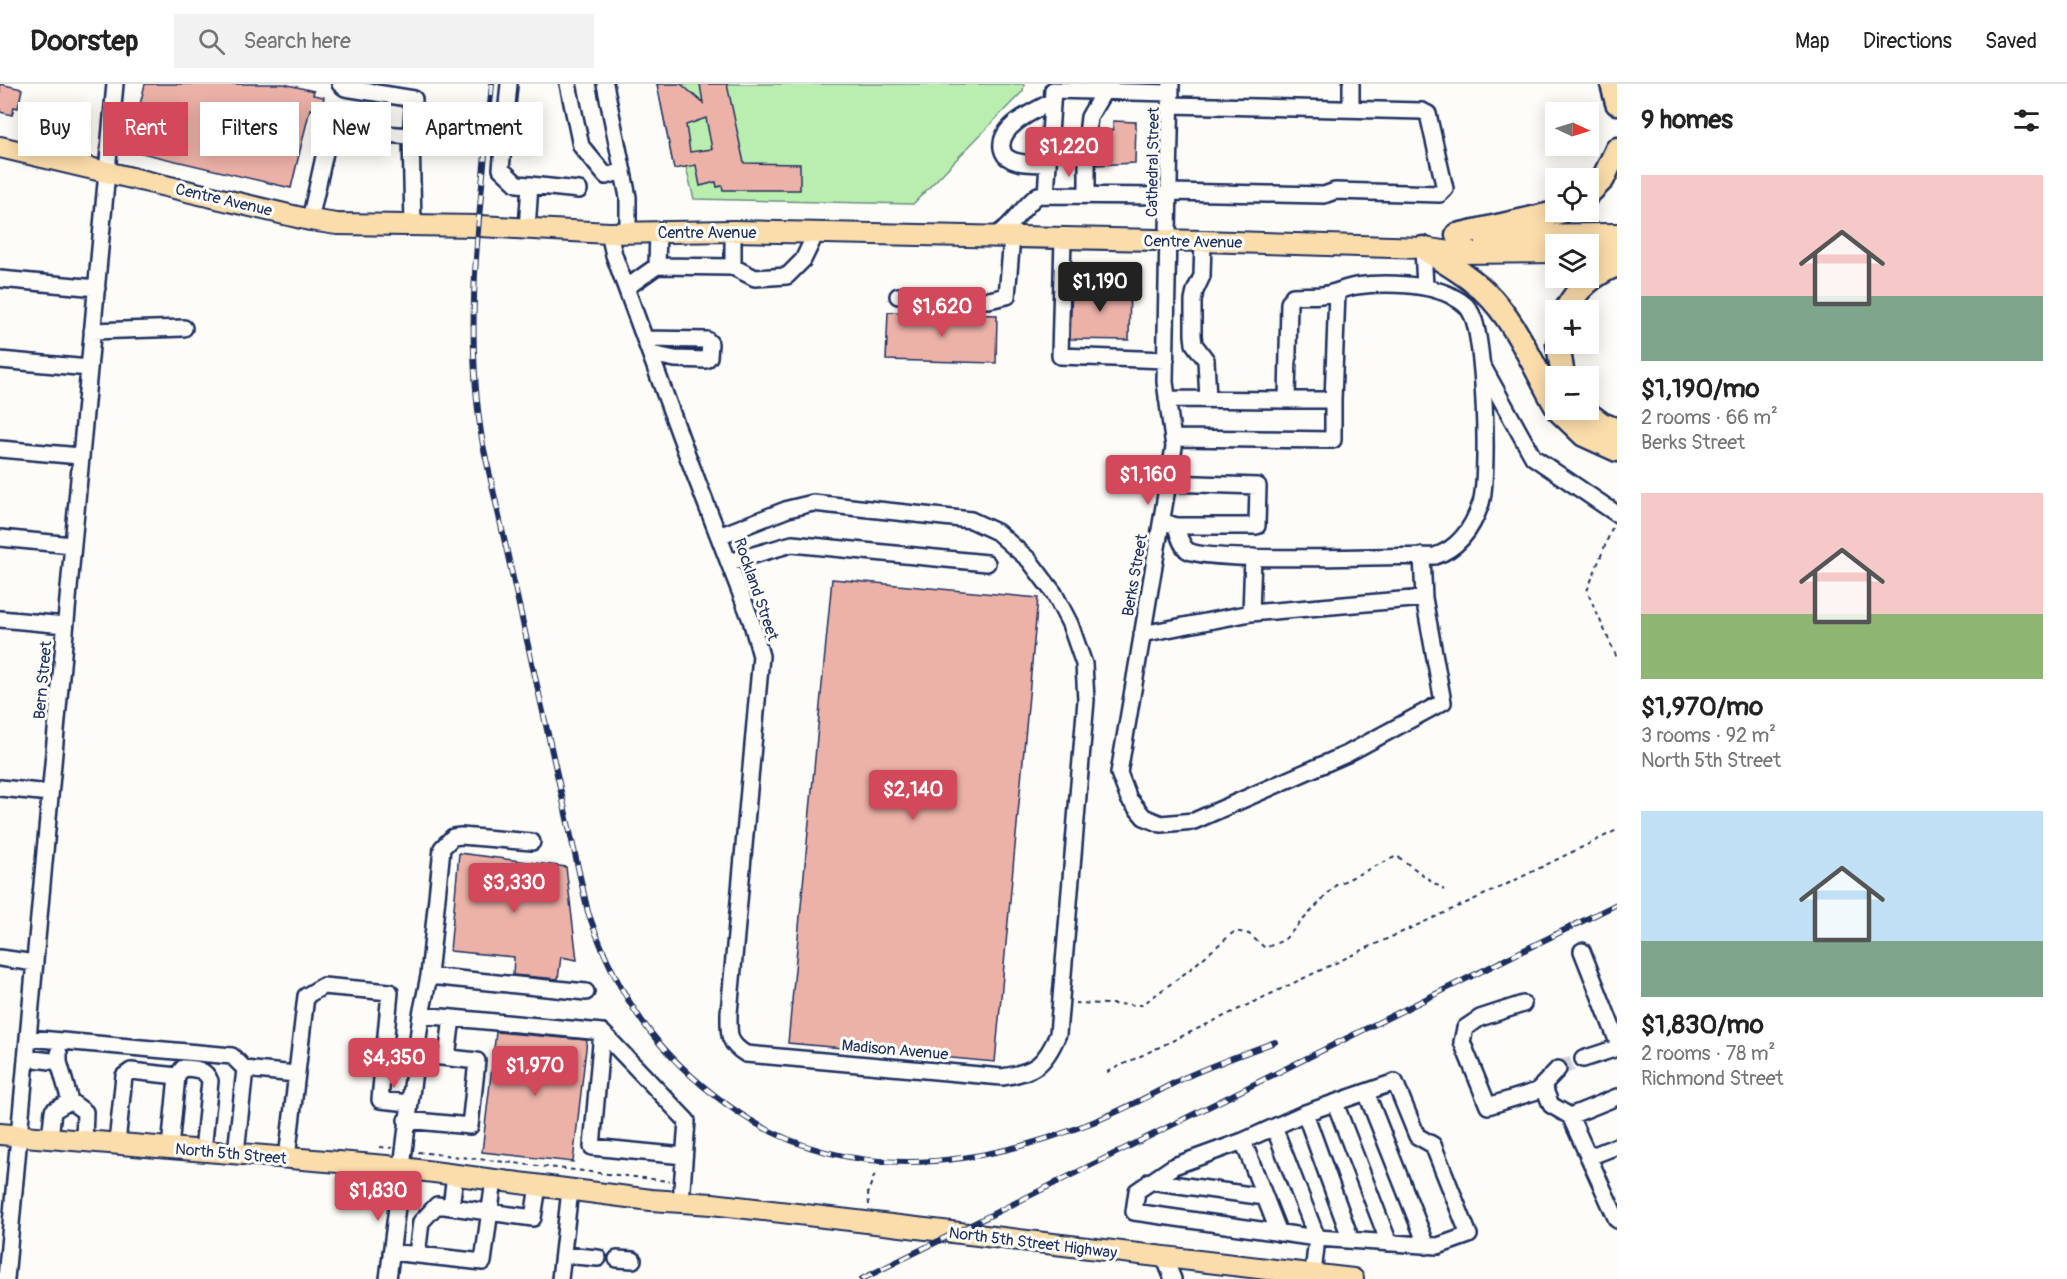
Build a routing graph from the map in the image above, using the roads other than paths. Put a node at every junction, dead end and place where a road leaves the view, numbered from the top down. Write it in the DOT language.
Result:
graph roads {
  1 [pos="115,84"];
  2 [pos="340,84"];
  3 [pos="508,84"];
  4 [pos="568,84"];
  5 [pos="605,84"];
  6 [pos="1352,84"];
  7 [pos="1612,84"];
  8 [pos="1127,88"];
  9 [pos="1052,92"];
  10 [pos="1102,93"];
  11 [pos="1171,94"];
  12 [pos="414,102"];
  13 [pos="1617,103"];
  14 [pos="1351,109"];
  15 [pos="403,135"];
  16 [pos="0,147"];
  17 [pos="1617,149"];
  18 [pos="411,156"];
  19 [pos="1047,164"];
  20 [pos="107,171"];
  21 [pos="623,171"];
  22 [pos="1599,183"];
  23 [pos="530,185"];
  24 [pos="579,190"];
  25 [pos="1046,194"];
  26 [pos="1087,194"];
  27 [pos="1169,194"];
  28 [pos="1545,215"];
  29 [pos="310,220"];
  30 [pos="413,225"];
  31 [pos="527,229"];
  32 [pos="733,231"];
  33 [pos="658,232"];
  34 [pos="619,233"];
  35 [pos="816,233"];
  36 [pos="1617,234"];
  37 [pos="1457,235"];
  38 [pos="992,237"];
  39 [pos="1012,237"];
  40 [pos="1063,238"];
  41 [pos="1169,240"];
  42 [pos="1203,241"];
  43 [pos="1423,248"];
  44 [pos="1545,252"];
  45 [pos="1599,252"];
  46 [pos="1617,252"];
  47 [pos="1617,265"];
  48 [pos="657,266"];
  49 [pos="733,267"];
  50 [pos="0,279"];
  51 [pos="1425,286"];
  52 [pos="97,288"];
  53 [pos="627,288"];
  54 [pos="1167,291"];
  55 [pos="1195,291"];
  56 [pos="1337,292"];
  57 [pos="898,296"];
  58 [pos="1572,300"];
  59 [pos="184,328"];
  60 [pos="92,331"];
  61 [pos="645,339"];
  62 [pos="651,354"];
  63 [pos="0,360"];
  64 [pos="1166,360"];
  65 [pos="1481,362"];
  66 [pos="89,368"];
  67 [pos="1545,387"];
  68 [pos="1167,399"];
  69 [pos="1208,399"];
  70 [pos="1287,400"];
  71 [pos="1333,400"];
  72 [pos="1569,420"];
  73 [pos="1597,420"];
  74 [pos="1617,430"];
  75 [pos="1173,438"];
  76 [pos="0,449"];
  77 [pos="1617,450"];
  78 [pos="80,456"];
  79 [pos="1168,483"];
  80 [pos="1617,514"];
  81 [pos="1169,523"];
  82 [pos="719,536"];
  83 [pos="0,538"];
  84 [pos="72,545"];
  85 [pos="1422,556"];
  86 [pos="1253,557"];
  87 [pos="729,562"];
  88 [pos="987,563"];
  89 [pos="1424,598"];
  90 [pos="1251,613"];
  91 [pos="0,619"];
  92 [pos="65,625"];
  93 [pos="1142,634"];
  94 [pos="0,789"];
  95 [pos="50,793"];
  96 [pos="532,842"];
  97 [pos="1581,951"];
  98 [pos="0,958"];
  99 [pos="35,963"];
  100 [pos="429,976"];
  101 [pos="586,992"];
  102 [pos="1523,1004"];
  103 [pos="421,1015"];
  104 [pos="452,1018"];
  105 [pos="602,1032"];
  106 [pos="28,1038"];
  107 [pos="1617,1040"];
  108 [pos="61,1041"];
  109 [pos="734,1047"];
  110 [pos="1617,1048"];
  111 [pos="415,1054"];
  112 [pos="26,1058"];
  113 [pos="447,1058"];
  114 [pos="1583,1059"];
  115 [pos="59,1062"];
  116 [pos="245,1069"];
  117 [pos="1558,1069"];
  118 [pos="296,1074"];
  119 [pos="177,1076"];
  120 [pos="1543,1085"];
  121 [pos="1366,1092"];
  122 [pos="1617,1097"];
  123 [pos="70,1101"];
  124 [pos="409,1103"];
  125 [pos="1335,1103"];
  126 [pos="1305,1113"];
  127 [pos="1570,1116"];
  128 [pos="406,1120"];
  129 [pos="1274,1127"];
  130 [pos="9,1135"];
  131 [pos="50,1138"];
  132 [pos="84,1141"];
  133 [pos="1243,1141"];
  134 [pos="117,1143"];
  135 [pos="1617,1146"];
  136 [pos="170,1148"];
  137 [pos="203,1151"];
  138 [pos="236,1153"];
  139 [pos="684,1156"];
  140 [pos="1589,1157"];
  141 [pos="287,1158"];
  142 [pos="400,1167"];
  143 [pos="455,1175"];
  144 [pos="494,1180"];
  145 [pos="1150,1181"];
  146 [pos="538,1186"];
  147 [pos="570,1190"];
  148 [pos="1265,1197"];
  149 [pos="681,1202"];
  150 [pos="712,1204"];
  151 [pos="452,1207"];
  152 [pos="490,1211"];
  153 [pos="1617,1220"];
  154 [pos="1279,1233"];
  155 [pos="1317,1238"];
  156 [pos="1351,1240"];
  157 [pos="1389,1243"];
  158 [pos="1427,1246"];
  159 [pos="391,1252"];
  160 [pos="417,1255"];
  161 [pos="563,1255"];
  162 [pos="598,1257"];
  163 [pos="1164,1257"];
  164 [pos="617,1259"];
  165 [pos="633,1260"];
  166 [pos="1313,1274"];
  167 [pos="6,1279"];
  168 [pos="388,1279"];
  169 [pos="560,1279"];
  170 [pos="1173,1279"];
  171 [pos="1353,1279"];
  1 -- 20 [label="street, Bern Street"];
  2 -- 12 [label="street"];
  3 -- 23 [label="street"];
  4 -- 21 [label="street"];
  5 -- 21 [label="street, Rockland Street"];
  6 -- 14 [label="street"];
  7 -- 13 [label="highway"];
  8 -- 10 [label="street"];
  8 -- 11 [label="street"];
  9 -- 10 [label="street"];
  9 -- 19 [label="street"];
  9 -- 19 [label="street"];
  10 -- 26 [label="street"];
  11 -- 14 [label="street"];
  11 -- 27 [label="street, Cathedral Street"];
  14 -- 27 [label="street"];
  15 -- 29 [label="street"];
  16 -- 20 [label="main road, Centre Avenue"];
  17 -- 22 [label="highway"];
  18 -- 30 [label="street"];
  19 -- 25 [label="street"];
  20 -- 29 [label="main road, Centre Avenue"];
  20 -- 52 [label="street, Bern Street"];
  21 -- 34 [label="street, Rockland Street"];
  23 -- 24 [label="street"];
  23 -- 31 [label="street"];
  25 -- 26 [label="street"];
  25 -- 38 [label="street"];
  26 -- 27 [label="street"];
  27 -- 41 [label="street, Cathedral Street"];
  28 -- 37 [label="highway"];
  29 -- 30 [label="main road, Centre Avenue"];
  30 -- 31 [label="main road, Centre Avenue"];
  31 -- 34 [label="main road, Centre Avenue"];
  32 -- 33 [label="main road, Centre Avenue"];
  32 -- 35 [label="main road, Centre Avenue"];
  32 -- 49 [label="street"];
  33 -- 34 [label="main road, Centre Avenue"];
  33 -- 48 [label="street"];
  34 -- 53 [label="street, Rockland Street"];
  35 -- 38 [label="main road, Centre Avenue"];
  35 -- 49 [label="street"];
  36 -- 37 [label="main road, Centre Avenue"];
  37 -- 43 [label="main road, Centre Avenue"];
  38 -- 39 [label="main road, Centre Avenue"];
  39 -- 40 [label="main road, Centre Avenue"];
  39 -- 57 [label="street"];
  40 -- 41 [label="main road, Centre Avenue"];
  40 -- 64 [label="street"];
  41 -- 42 [label="main road, Centre Avenue"];
  41 -- 54 [label="street, Berks Street"];
  42 -- 43 [label="main road, Centre Avenue"];
  42 -- 55 [label="street"];
  43 -- 44 [label="main road, Centre Avenue"];
  43 -- 51 [label="street"];
  43 -- 67 [label="highway"];
  45 -- 46 [label="main road"];
  47 -- 58 [label="highway"];
  48 -- 49 [label="street"];
  48 -- 53 [label="street"];
  50 -- 52 [label="street"];
  51 -- 56 [label="street"];
  51 -- 65 [label="street"];
  52 -- 60 [label="street, Bern Street"];
  53 -- 61 [label="street, Rockland Street"];
  54 -- 55 [label="street"];
  54 -- 64 [label="street, Berks Street"];
  55 -- 69 [label="street"];
  56 -- 70 [label="street"];
  56 -- 71 [label="street"];
  59 -- 60 [label="street"];
  60 -- 66 [label="street, Bern Street"];
  61 -- 62 [label="street, Rockland Street"];
  61 -- 62 [label="street"];
  62 -- 82 [label="street, Rockland Street"];
  63 -- 66 [label="street"];
  64 -- 68 [label="street, Berks Street"];
  65 -- 80 [label="street"];
  65 -- 85 [label="street"];
  66 -- 78 [label="street, Bern Street"];
  68 -- 69 [label="street"];
  68 -- 75 [label="street, Berks Street"];
  69 -- 70 [label="street"];
  70 -- 71 [label="street"];
  71 -- 75 [label="street"];
  72 -- 77 [label="highway"];
  73 -- 74 [label="highway"];
  75 -- 79 [label="street, Berks Street"];
  76 -- 78 [label="street"];
  78 -- 84 [label="street, Bern Street"];
  79 -- 81 [label="street, Berks Street"];
  79 -- 81 [label="street"];
  81 -- 86 [label="street"];
  81 -- 93 [label="street, Berks Street"];
  82 -- 87 [label="street, Rockland Street"];
  82 -- 109 [label="street, Madison Avenue"];
  83 -- 84 [label="street"];
  84 -- 92 [label="street, Bern Street"];
  85 -- 86 [label="street"];
  85 -- 89 [label="street"];
  86 -- 90 [label="street"];
  87 -- 88 [label="street"];
  87 -- 109 [label="street, Rockland Street"];
  89 -- 90 [label="street"];
  89 -- 93 [label="street, Berks Street"];
  90 -- 93 [label="street"];
  91 -- 92 [label="street"];
  92 -- 95 [label="street, Bern Street"];
  94 -- 95 [label="street"];
  95 -- 99 [label="street, Bern Street"];
  96 -- 100 [label="street"];
  97 -- 107 [label="street"];
  98 -- 99 [label="street"];
  99 -- 106 [label="street, Bern Street"];
  100 -- 101 [label="street"];
  100 -- 103 [label="street"];
  102 -- 120 [label="street"];
  103 -- 104 [label="street"];
  103 -- 111 [label="street"];
  104 -- 105 [label="street"];
  104 -- 113 [label="street"];
  105 -- 139 [label="street"];
  105 -- 139 [label="street"];
  106 -- 108 [label="street"];
  106 -- 112 [label="street, Bern Street"];
  108 -- 115 [label="street"];
  108 -- 116 [label="street"];
  110 -- 114 [label="street"];
  111 -- 113 [label="street"];
  111 -- 124 [label="street"];
  112 -- 115 [label="street"];
  112 -- 130 [label="street, Bern Street"];
  113 -- 128 [label="street"];
  115 -- 123 [label="street"];
  116 -- 118 [label="street"];
  116 -- 138 [label="street"];
  117 -- 120 [label="street"];
  118 -- 124 [label="street"];
  118 -- 141 [label="street"];
  119 -- 134 [label="street"];
  119 -- 136 [label="street"];
  119 -- 137 [label="street"];
  120 -- 127 [label="street"];
  121 -- 125 [label="street"];
  121 -- 158 [label="street"];
  121 -- 158 [label="street"];
  122 -- 127 [label="street"];
  123 -- 131 [label="street"];
  123 -- 132 [label="street"];
  124 -- 128 [label="street"];
  125 -- 126 [label="street"];
  125 -- 157 [label="street"];
  126 -- 129 [label="street"];
  126 -- 156 [label="street"];
  127 -- 140 [label="street"];
  128 -- 142 [label="street"];
  129 -- 133 [label="street"];
  129 -- 155 [label="street"];
  130 -- 131 [label="main road, North 5th Street"];
  130 -- 167 [label="street, Bern Street"];
  131 -- 132 [label="main road, North 5th Street"];
  132 -- 134 [label="main road, North 5th Street"];
  133 -- 145 [label="street"];
  133 -- 148 [label="street"];
  134 -- 136 [label="main road, North 5th Street"];
  135 -- 140 [label="street"];
  136 -- 137 [label="main road, North 5th Street"];
  137 -- 138 [label="main road, North 5th Street"];
  138 -- 141 [label="main road, North 5th Street"];
  139 -- 149 [label="street"];
  140 -- 153 [label="street"];
  141 -- 142 [label="main road, North 5th Street"];
  142 -- 143 [label="main road, North 5th Street"];
  142 -- 159 [label="street"];
  143 -- 144 [label="main road, North 5th Street"];
  143 -- 151 [label="street"];
  144 -- 146 [label="main road, North 5th Street"];
  144 -- 152 [label="street"];
  145 -- 148 [label="street"];
  145 -- 154 [label="street"];
  146 -- 147 [label="main road, North 5th Street"];
  146 -- 152 [label="street"];
  147 -- 149 [label="main road, North 5th Street"];
  147 -- 161 [label="street"];
  148 -- 154 [label="street"];
  149 -- 150 [label="main road, North 5th Street"];
  150 -- 163 [label="main road, North 5th Street Highway"];
  151 -- 152 [label="street"];
  151 -- 160 [label="street"];
  152 -- 160 [label="street"];
  154 -- 155 [label="street"];
  155 -- 156 [label="street"];
  155 -- 166 [label="street"];
  156 -- 157 [label="street"];
  157 -- 158 [label="street"];
  159 -- 160 [label="street"];
  159 -- 168 [label="street"];
  161 -- 162 [label="street"];
  161 -- 169 [label="street"];
  163 -- 166 [label="main road, North 5th Street Highway"];
  163 -- 170 [label="street"];
  164 -- 165 [label="street"];
  166 -- 171 [label="main road, North 5th Street Highway"];
}
